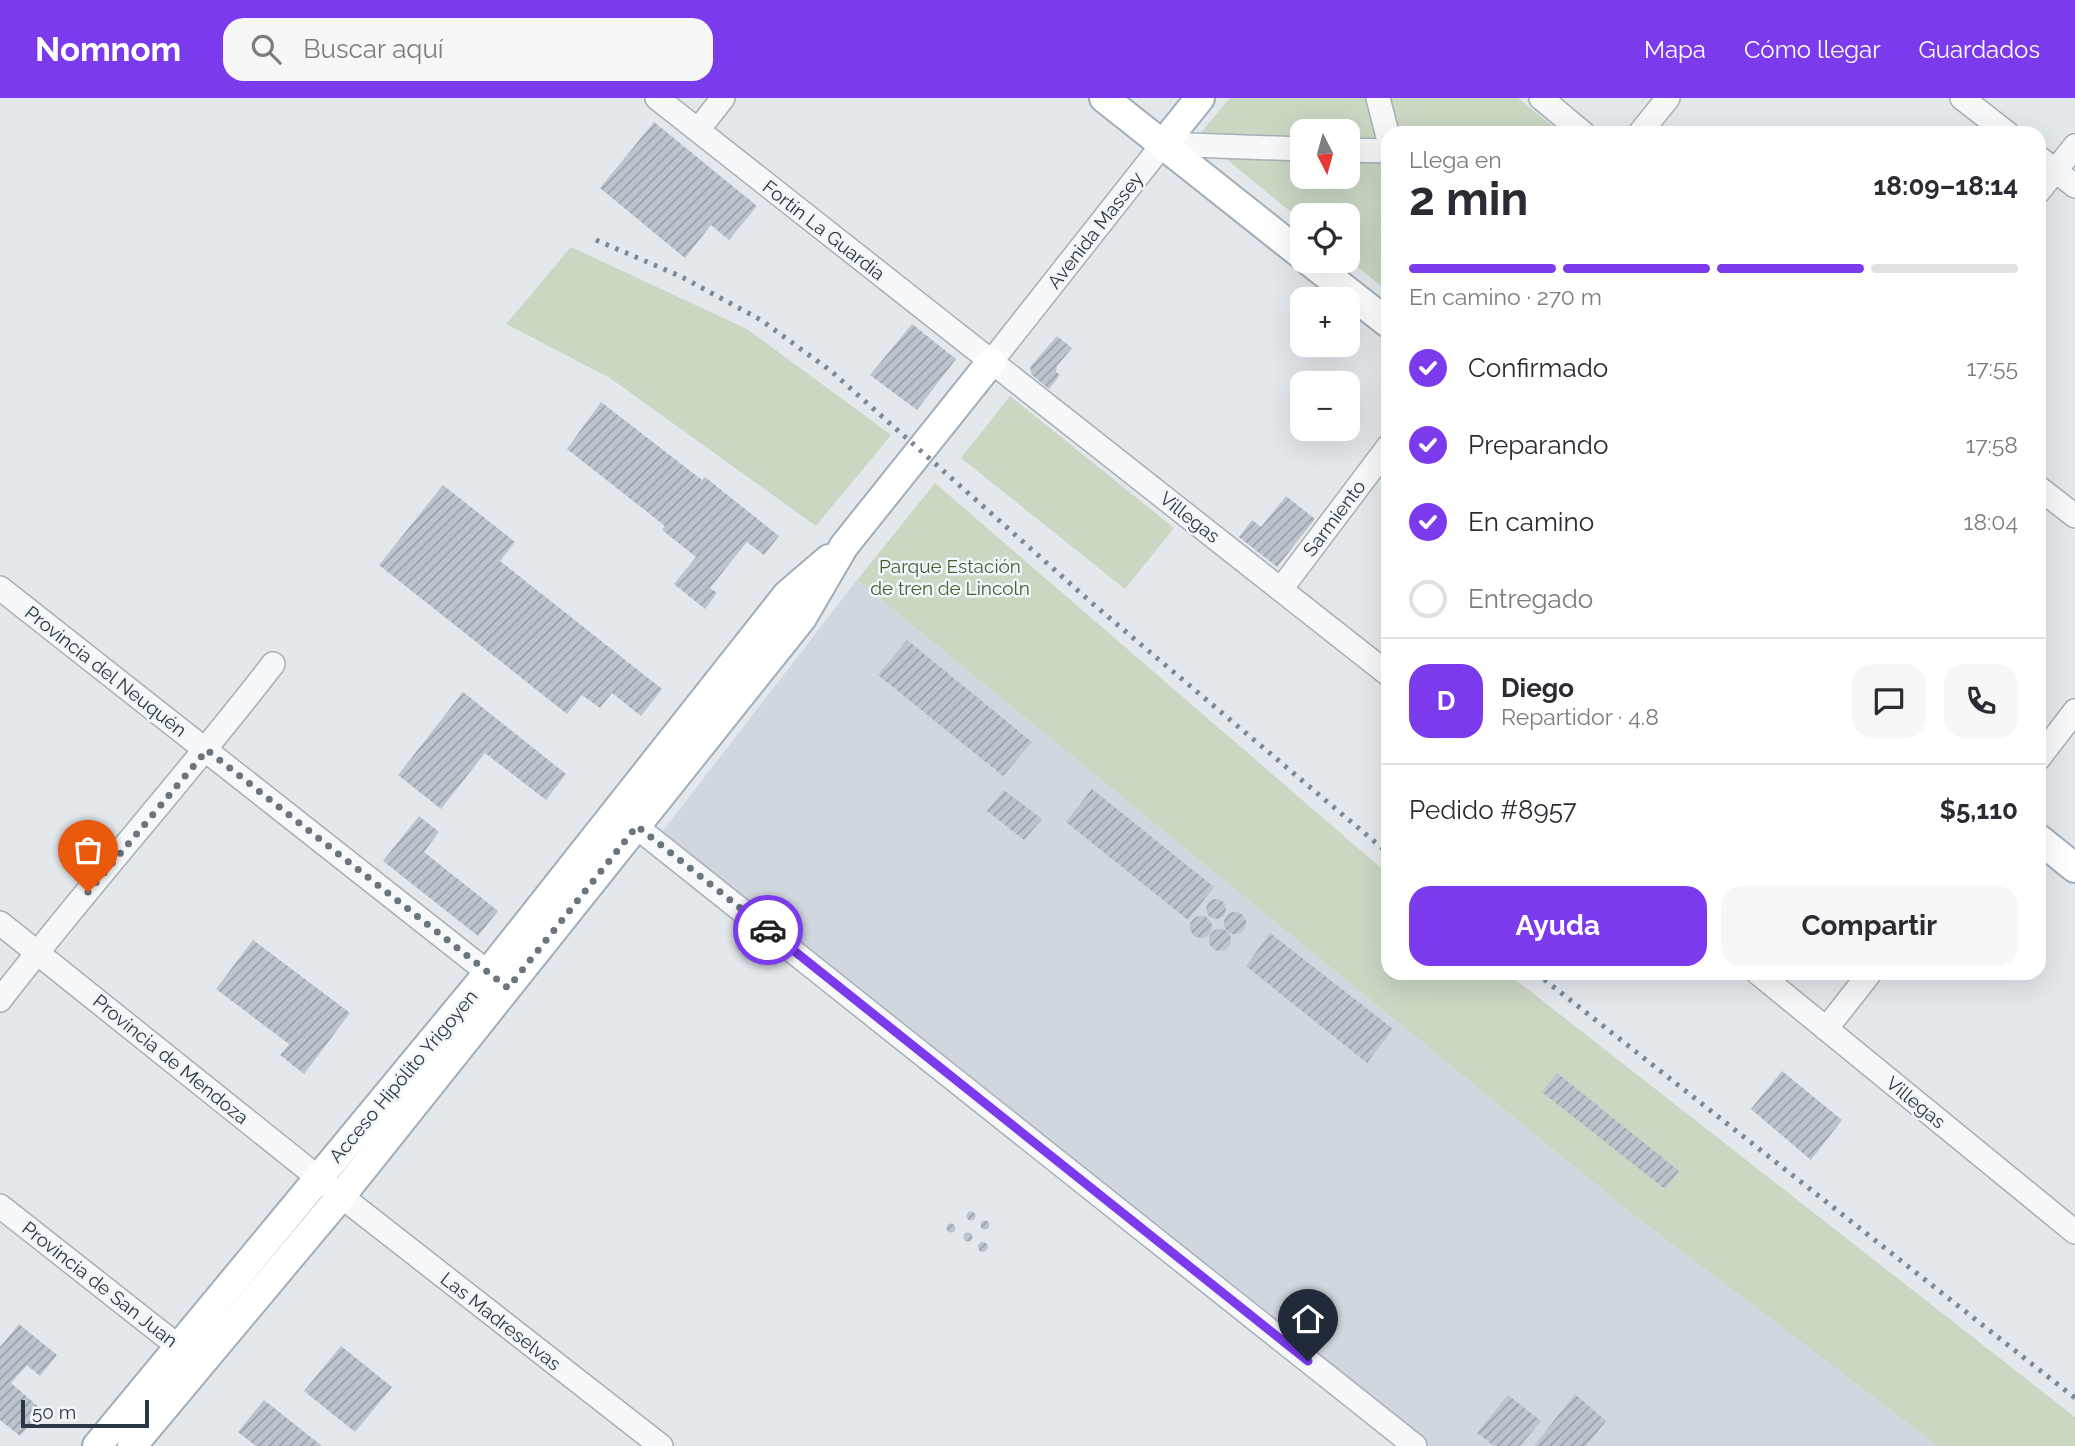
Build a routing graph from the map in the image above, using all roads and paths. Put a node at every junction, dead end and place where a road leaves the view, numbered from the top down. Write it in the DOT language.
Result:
graph roads {
  1 [pos="657,98"];
  2 [pos="710,98"];
  3 [pos="723,98"];
  4 [pos="1104,98"];
  5 [pos="1200,98"];
  6 [pos="1378,98"];
  7 [pos="1541,98"];
  8 [pos="1668,98"];
  9 [pos="1962,98"];
  10 [pos="1385,126"];
  11 [pos="1575,126"];
  12 [pos="1646,126"];
  13 [pos="1998,126"];
  14 [pos="693,127"];
  15 [pos="1163,144"];
  16 [pos="2075,146"];
  17 [pos="1290,149"];
  18 [pos="1360,150"];
  19 [pos="1381,151"];
  20 [pos="2047,164"];
  21 [pos="2075,186"];
  22 [pos="1290,245"];
  23 [pos="1324,273"];
  24 [pos="1381,318"];
  25 [pos="991,362"];
  26 [pos="1381,456"];
  27 [pos="2046,493"];
  28 [pos="2075,516"];
  29 [pos="0,588"];
  30 [pos="1281,589"];
  31 [pos="273,664"];
  32 [pos="1381,668"];
  33 [pos="2075,711"];
  34 [pos="2046,749"];
  35 [pos="207,750"];
  36 [pos="626,819"];
  37 [pos="2046,845"];
  38 [pos="2075,868"];
  39 [pos="0,923"];
  40 [pos="37,952"];
  41 [pos="499,980"];
  42 [pos="1767,980"];
  43 [pos="1864,980"];
  44 [pos="0,1000"];
  45 [pos="1826,1028"];
  46 [pos="319,1178"];
  47 [pos="341,1196"];
  48 [pos="0,1206"];
  49 [pos="2075,1232"];
  50 [pos="189,1354"];
  51 [pos="97,1446"];
  52 [pos="132,1446"];
  53 [pos="661,1446"];
  54 [pos="1415,1446"];
  1 -- 14 [label="street, Fortín La Guardia"];
  2 -- 14 [label="street"];
  3 -- 14 [label="street"];
  4 -- 15 [label="main road"];
  5 -- 15 [label="main road, Avenida Massey"];
  6 -- 10 [label="street"];
  7 -- 11 [label="street"];
  8 -- 12 [label="street"];
  9 -- 13 [label="street"];
  14 -- 25 [label="street, Fortín La Guardia"];
  15 -- 17 [label="street"];
  15 -- 22 [label="main road"];
  15 -- 25 [label="street, Avenida Massey"];
  16 -- 20 [label="street"];
  18 -- 19 [label="street"];
  20 -- 21 [label="street"];
  23 -- 24 [label="main road"];
  25 -- 30 [label="street, Villegas"];
  25 -- 36 [label="main road, Acceso Hipólito Yrigoyen"];
  26 -- 30 [label="street, Sarmiento"];
  27 -- 28 [label="street"];
  29 -- 35 [label="street, Provincia del Neuquén"];
  30 -- 32 [label="street, Villegas"];
  31 -- 35 [label="street"];
  33 -- 34 [label="street"];
  35 -- 40 [label="street"];
  35 -- 41 [label="street, Provincia del Neuquén"];
  36 -- 41 [label="main road, Acceso Hipólito Yrigoyen"];
  36 -- 54 [label="street"];
  37 -- 38 [label="main road"];
  39 -- 40 [label="street, Provincia de Mendoza"];
  40 -- 44 [label="street"];
  40 -- 46 [label="street, Provincia de Mendoza"];
  41 -- 46 [label="main road, Acceso Hipólito Yrigoyen"];
  41 -- 47 [label="main road, Acceso Hipólito Yrigoyen"];
  42 -- 45 [label="street, Villegas"];
  43 -- 45 [label="street"];
  45 -- 49 [label="street, Villegas"];
  46 -- 47 [label="street, Provincia de Mendoza"];
  46 -- 50 [label="main road, Acceso Hipólito Yrigoyen"];
  47 -- 50 [label="main road, Acceso Hipólito Yrigoyen"];
  47 -- 53 [label="street, Las Madreselvas"];
  48 -- 50 [label="street, Provincia de San Juan"];
  50 -- 51 [label="main road, Acceso Hipólito Yrigoyen"];
  50 -- 52 [label="main road, Acceso Hipólito Yrigoyen"];
}
